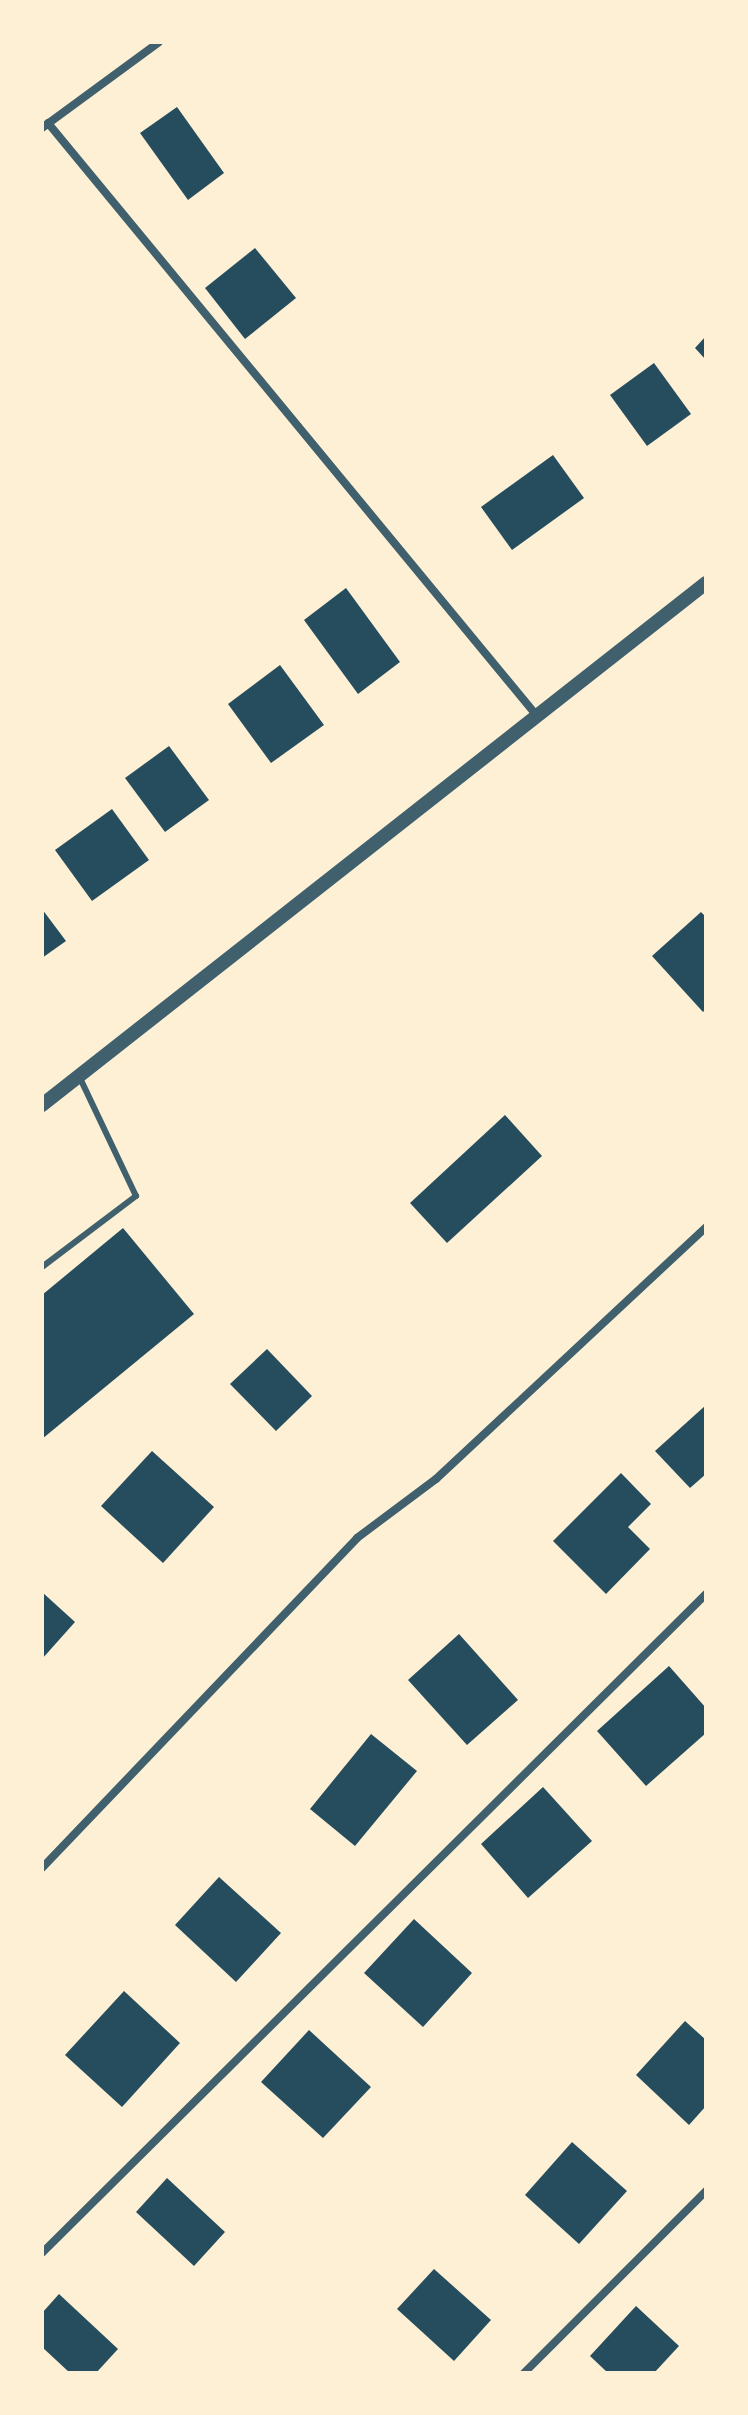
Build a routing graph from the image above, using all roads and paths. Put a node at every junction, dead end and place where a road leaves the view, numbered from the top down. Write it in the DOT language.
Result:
graph roads {
  1 [pos="159,42"];
  2 [pos="45,125"];
  3 [pos="704,589"];
  4 [pos="537,716"];
  5 [pos="79,1076"];
  6 [pos="42,1105"];
  7 [pos="706,1227"];
  8 [pos="42,1267"];
  9 [pos="706,1594"];
  10 [pos="42,1868"];
  11 [pos="706,2191"];
  12 [pos="42,2253"];
  13 [pos="524,2373"];
  1 -- 2 [label="street"];
  2 -- 4 [label="street"];
  3 -- 4 [label="street"];
  4 -- 5 [label="street"];
  5 -- 6 [label="street"];
  5 -- 8 [label="lane"];
  7 -- 10 [label="street"];
  9 -- 12 [label="street"];
  11 -- 13 [label="street"];
}
